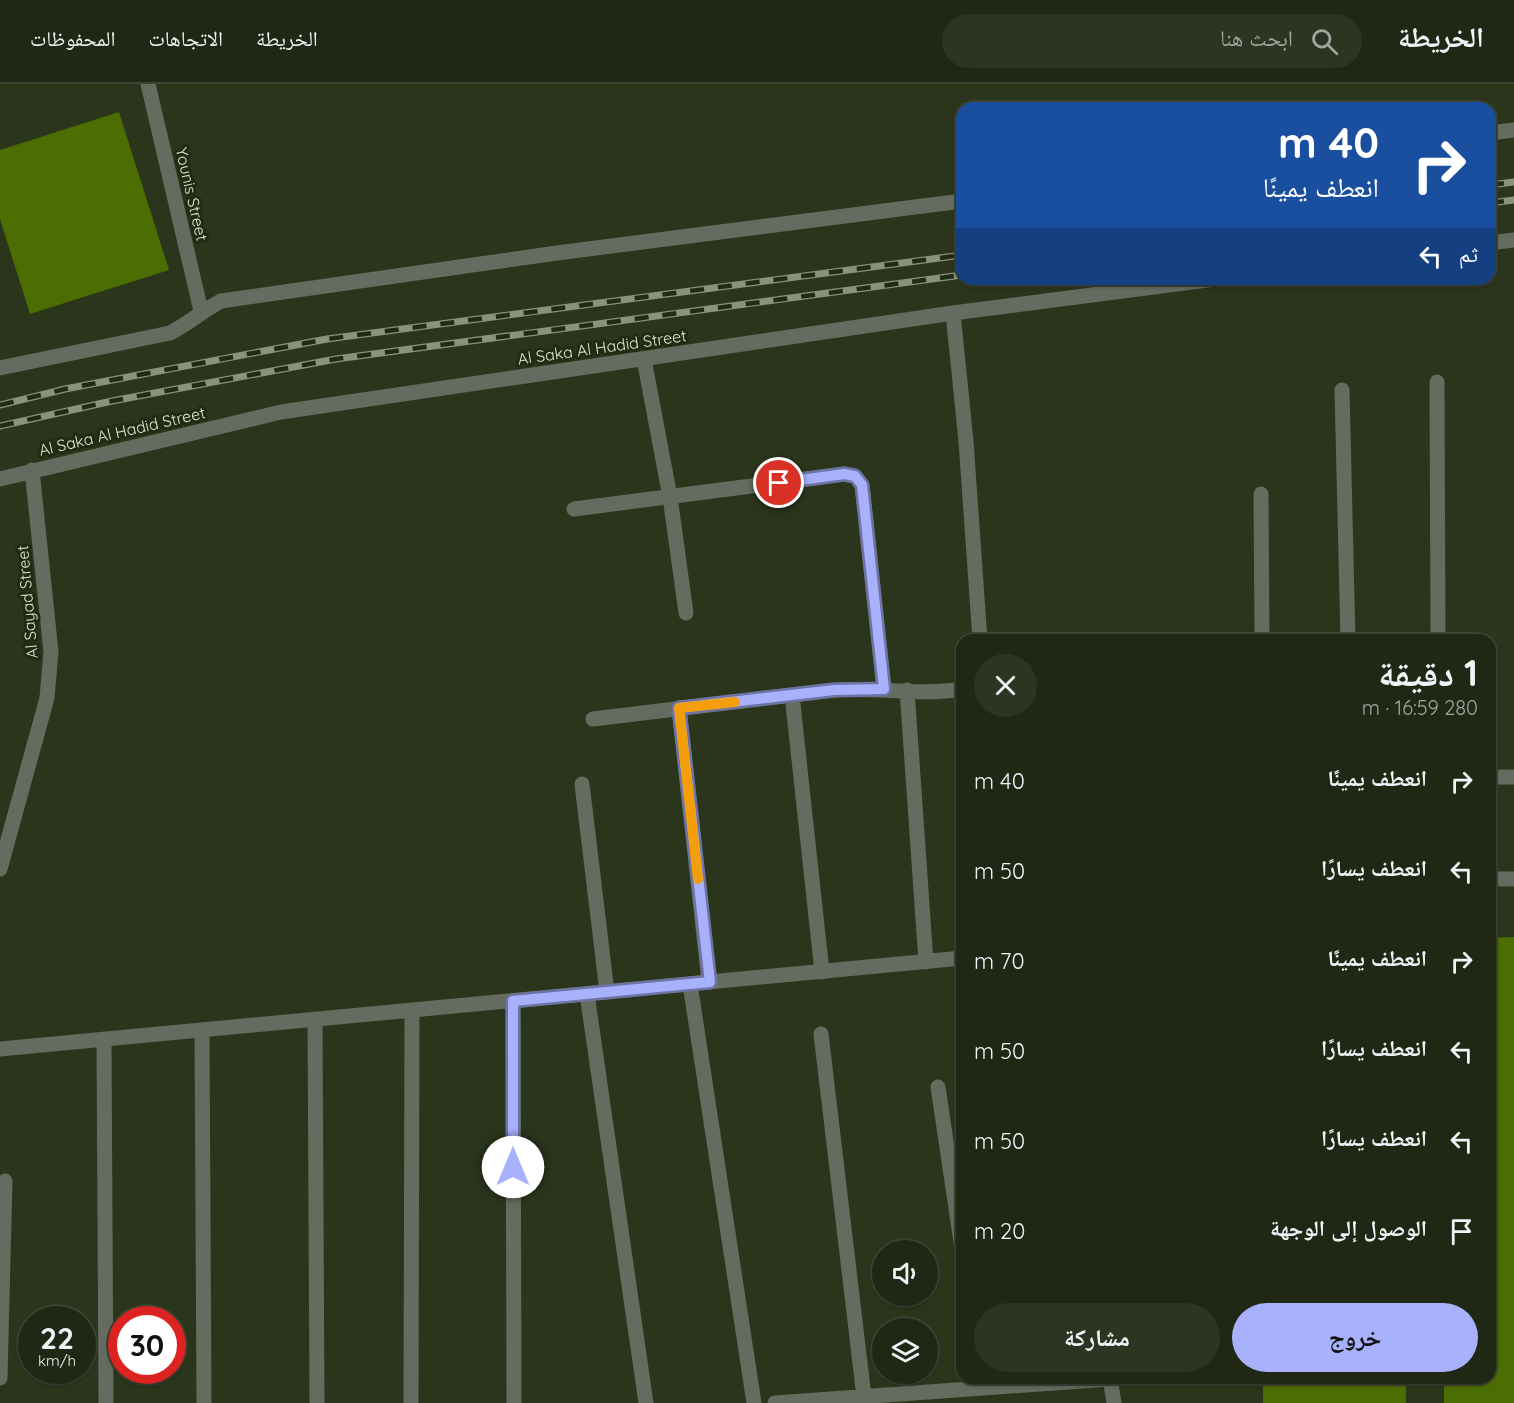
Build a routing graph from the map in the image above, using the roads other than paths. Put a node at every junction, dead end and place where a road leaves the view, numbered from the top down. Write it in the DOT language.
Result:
graph roads {
  1 [pos="148,84"];
  2 [pos="1514,130"];
  3 [pos="1496,132"];
  4 [pos="956,202"];
  5 [pos="1514,240"];
  6 [pos="1496,242"];
  7 [pos="1169,285"];
  8 [pos="201,311"];
  9 [pos="953,313"];
  10 [pos="644,359"];
  11 [pos="0,368"];
  12 [pos="1437,382"];
  13 [pos="1342,390"];
  14 [pos="32,470"];
  15 [pos="0,479"];
  16 [pos="1261,494"];
  17 [pos="670,497"];
  18 [pos="574,510"];
  19 [pos="686,613"];
  20 [pos="980,634"];
  21 [pos="1262,634"];
  22 [pos="1348,634"];
  23 [pos="1438,634"];
  24 [pos="884,689"];
  25 [pos="907,690"];
  26 [pos="956,690"];
  27 [pos="792,695"];
  28 [pos="679,708"];
  29 [pos="593,719"];
  30 [pos="1496,777"];
  31 [pos="1514,777"];
  32 [pos="582,784"];
  33 [pos="1,863"];
  34 [pos="1496,879"];
  35 [pos="1514,879"];
  36 [pos="956,959"];
  37 [pos="926,962"];
  38 [pos="822,972"];
  39 [pos="710,982"];
  40 [pos="690,984"];
  41 [pos="607,992"];
  42 [pos="587,994"];
  43 [pos="513,1001"];
  44 [pos="412,1011"];
  45 [pos="315,1020"];
  46 [pos="202,1030"];
  47 [pos="821,1034"];
  48 [pos="104,1039"];
  49 [pos="0,1049"];
  50 [pos="938,1087"];
  51 [pos="5,1181"];
  52 [pos="956,1208"];
  53 [pos="0,1378"];
  54 [pos="973,1384"];
  55 [pos="1111,1384"];
  56 [pos="864,1397"];
  57 [pos="106,1403"];
  58 [pos="204,1403"];
  59 [pos="317,1403"];
  60 [pos="411,1403"];
  61 [pos="514,1403"];
  62 [pos="646,1403"];
  63 [pos="754,1403"];
  64 [pos="775,1403"];
  65 [pos="1113,1403"];
  1 -- 8 [label="street, Younis Street"];
  2 -- 3 [label="street"];
  4 -- 8 [label="street"];
  5 -- 6 [label="street"];
  7 -- 9 [label="street, Al Saka Al Hadid Street"];
  8 -- 11 [label="street"];
  9 -- 10 [label="street, Al Saka Al Hadid Street"];
  9 -- 20 [label="street"];
  10 -- 14 [label="street, Al Saka Al Hadid Street"];
  10 -- 17 [label="street"];
  12 -- 23 [label="street"];
  13 -- 22 [label="street"];
  14 -- 15 [label="street, Al Saka Al Hadid Street"];
  14 -- 33 [label="street, Al Sayad Street"];
  16 -- 21 [label="street"];
  17 -- 18 [label="street"];
  17 -- 19 [label="street"];
  17 -- 24 [label="street"];
  24 -- 25 [label="street"];
  24 -- 27 [label="street"];
  25 -- 26 [label="street"];
  25 -- 37 [label="street"];
  27 -- 28 [label="street"];
  27 -- 38 [label="street"];
  28 -- 29 [label="street"];
  28 -- 39 [label="street"];
  30 -- 31 [label="street"];
  32 -- 41 [label="street"];
  34 -- 35 [label="street"];
  36 -- 37 [label="street"];
  37 -- 38 [label="street"];
  38 -- 39 [label="street"];
  39 -- 40 [label="street"];
  40 -- 41 [label="street"];
  40 -- 63 [label="street"];
  41 -- 42 [label="street"];
  42 -- 43 [label="street"];
  42 -- 62 [label="street"];
  43 -- 44 [label="street"];
  43 -- 61 [label="street"];
  44 -- 45 [label="street"];
  44 -- 60 [label="street"];
  45 -- 46 [label="street"];
  45 -- 59 [label="street"];
  46 -- 48 [label="street"];
  46 -- 58 [label="street"];
  47 -- 56 [label="street"];
  48 -- 49 [label="street"];
  48 -- 57 [label="street"];
  50 -- 52 [label="street"];
  51 -- 53 [label="street"];
  54 -- 56 [label="street"];
  55 -- 65 [label="street"];
  56 -- 64 [label="street"];
}
